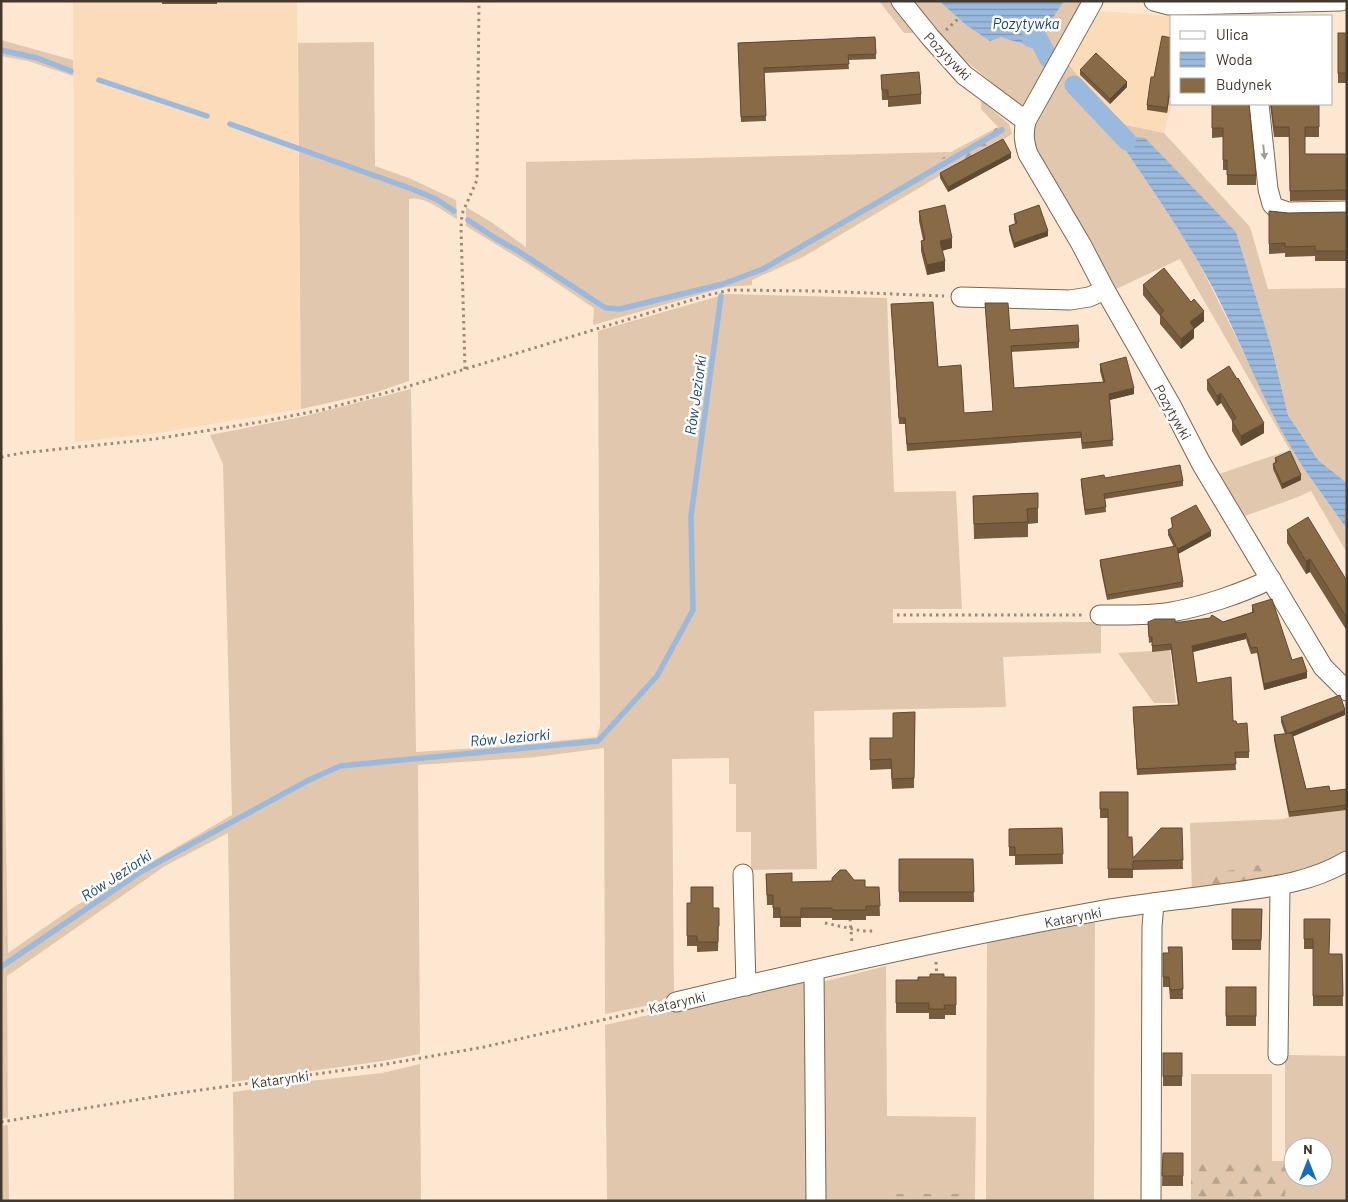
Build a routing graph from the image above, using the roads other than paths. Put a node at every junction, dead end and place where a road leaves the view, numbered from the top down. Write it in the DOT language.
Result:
graph roads {
  1 [pos="901,1"];
  2 [pos="1093,1"];
  3 [pos="1154,1"];
  4 [pos="1342,1"];
  5 [pos="1250,10"];
  6 [pos="1259,105"];
  7 [pos="1026,121"];
  8 [pos="1347,211"];
  9 [pos="1104,290"];
  10 [pos="961,297"];
  11 [pos="1271,580"];
  12 [pos="1100,615"];
  13 [pos="1347,691"];
  14 [pos="1347,860"];
  15 [pos="743,874"];
  16 [pos="1280,886"];
  17 [pos="1154,903"];
  18 [pos="814,970"];
  19 [pos="746,986"];
  20 [pos="676,1002"];
  21 [pos="1278,1055"];
  22 [pos="816,1201"];
  23 [pos="1151,1201"];
  1 -- 7 [label="street, Pozytywki"];
  2 -- 7 [label="street, Pozytywki"];
  3 -- 5 [label="street"];
  4 -- 5 [label="street"];
  6 -- 8 [label="street, one-way"];
  7 -- 9 [label="street, Pozytywki"];
  9 -- 10 [label="street"];
  9 -- 11 [label="street, Pozytywki"];
  11 -- 12 [label="street"];
  11 -- 13 [label="street, Pozytywki"];
  14 -- 16 [label="street, Katarynki"];
  15 -- 19 [label="street"];
  16 -- 17 [label="street, Katarynki"];
  16 -- 21 [label="street"];
  17 -- 18 [label="street, Katarynki"];
  17 -- 23 [label="street"];
  18 -- 19 [label="street, Katarynki"];
  18 -- 22 [label="street"];
  19 -- 20 [label="street, Katarynki"];
}
